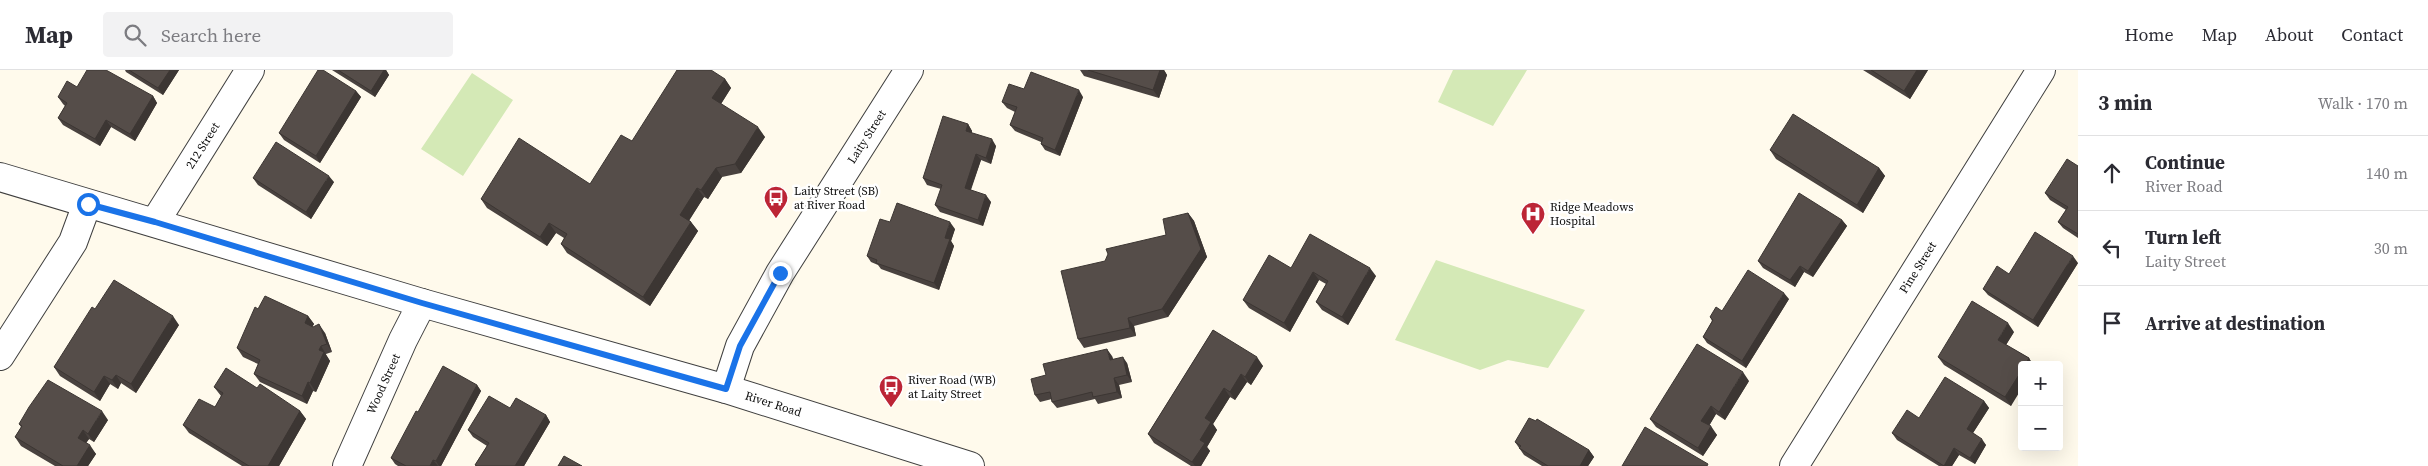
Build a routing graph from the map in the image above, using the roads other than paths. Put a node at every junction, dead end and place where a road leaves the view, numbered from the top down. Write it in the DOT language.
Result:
graph roads {
  1 [pos="250,70"];
  2 [pos="909,70"];
  3 [pos="2041,70"];
  4 [pos="0,178"];
  5 [pos="88,204"];
  6 [pos="155,222"];
  7 [pos="422,303"];
  8 [pos="0,356"];
  9 [pos="726,389"];
  10 [pos="918,458"];
  11 [pos="347,466"];
  12 [pos="970,466"];
  13 [pos="1794,466"];
  1 -- 6 [label="street, 212 Street"];
  2 -- 9 [label="street, Laity Street"];
  3 -- 13 [label="street, Pine Street"];
  4 -- 5 [label="street, River Road"];
  5 -- 6 [label="street, River Road"];
  5 -- 8 [label="street"];
  6 -- 7 [label="street, River Road"];
  7 -- 9 [label="street, River Road"];
  7 -- 11 [label="street, Wood Street"];
  9 -- 10 [label="street, River Road"];
  10 -- 12 [label="street, River Road"];
}
